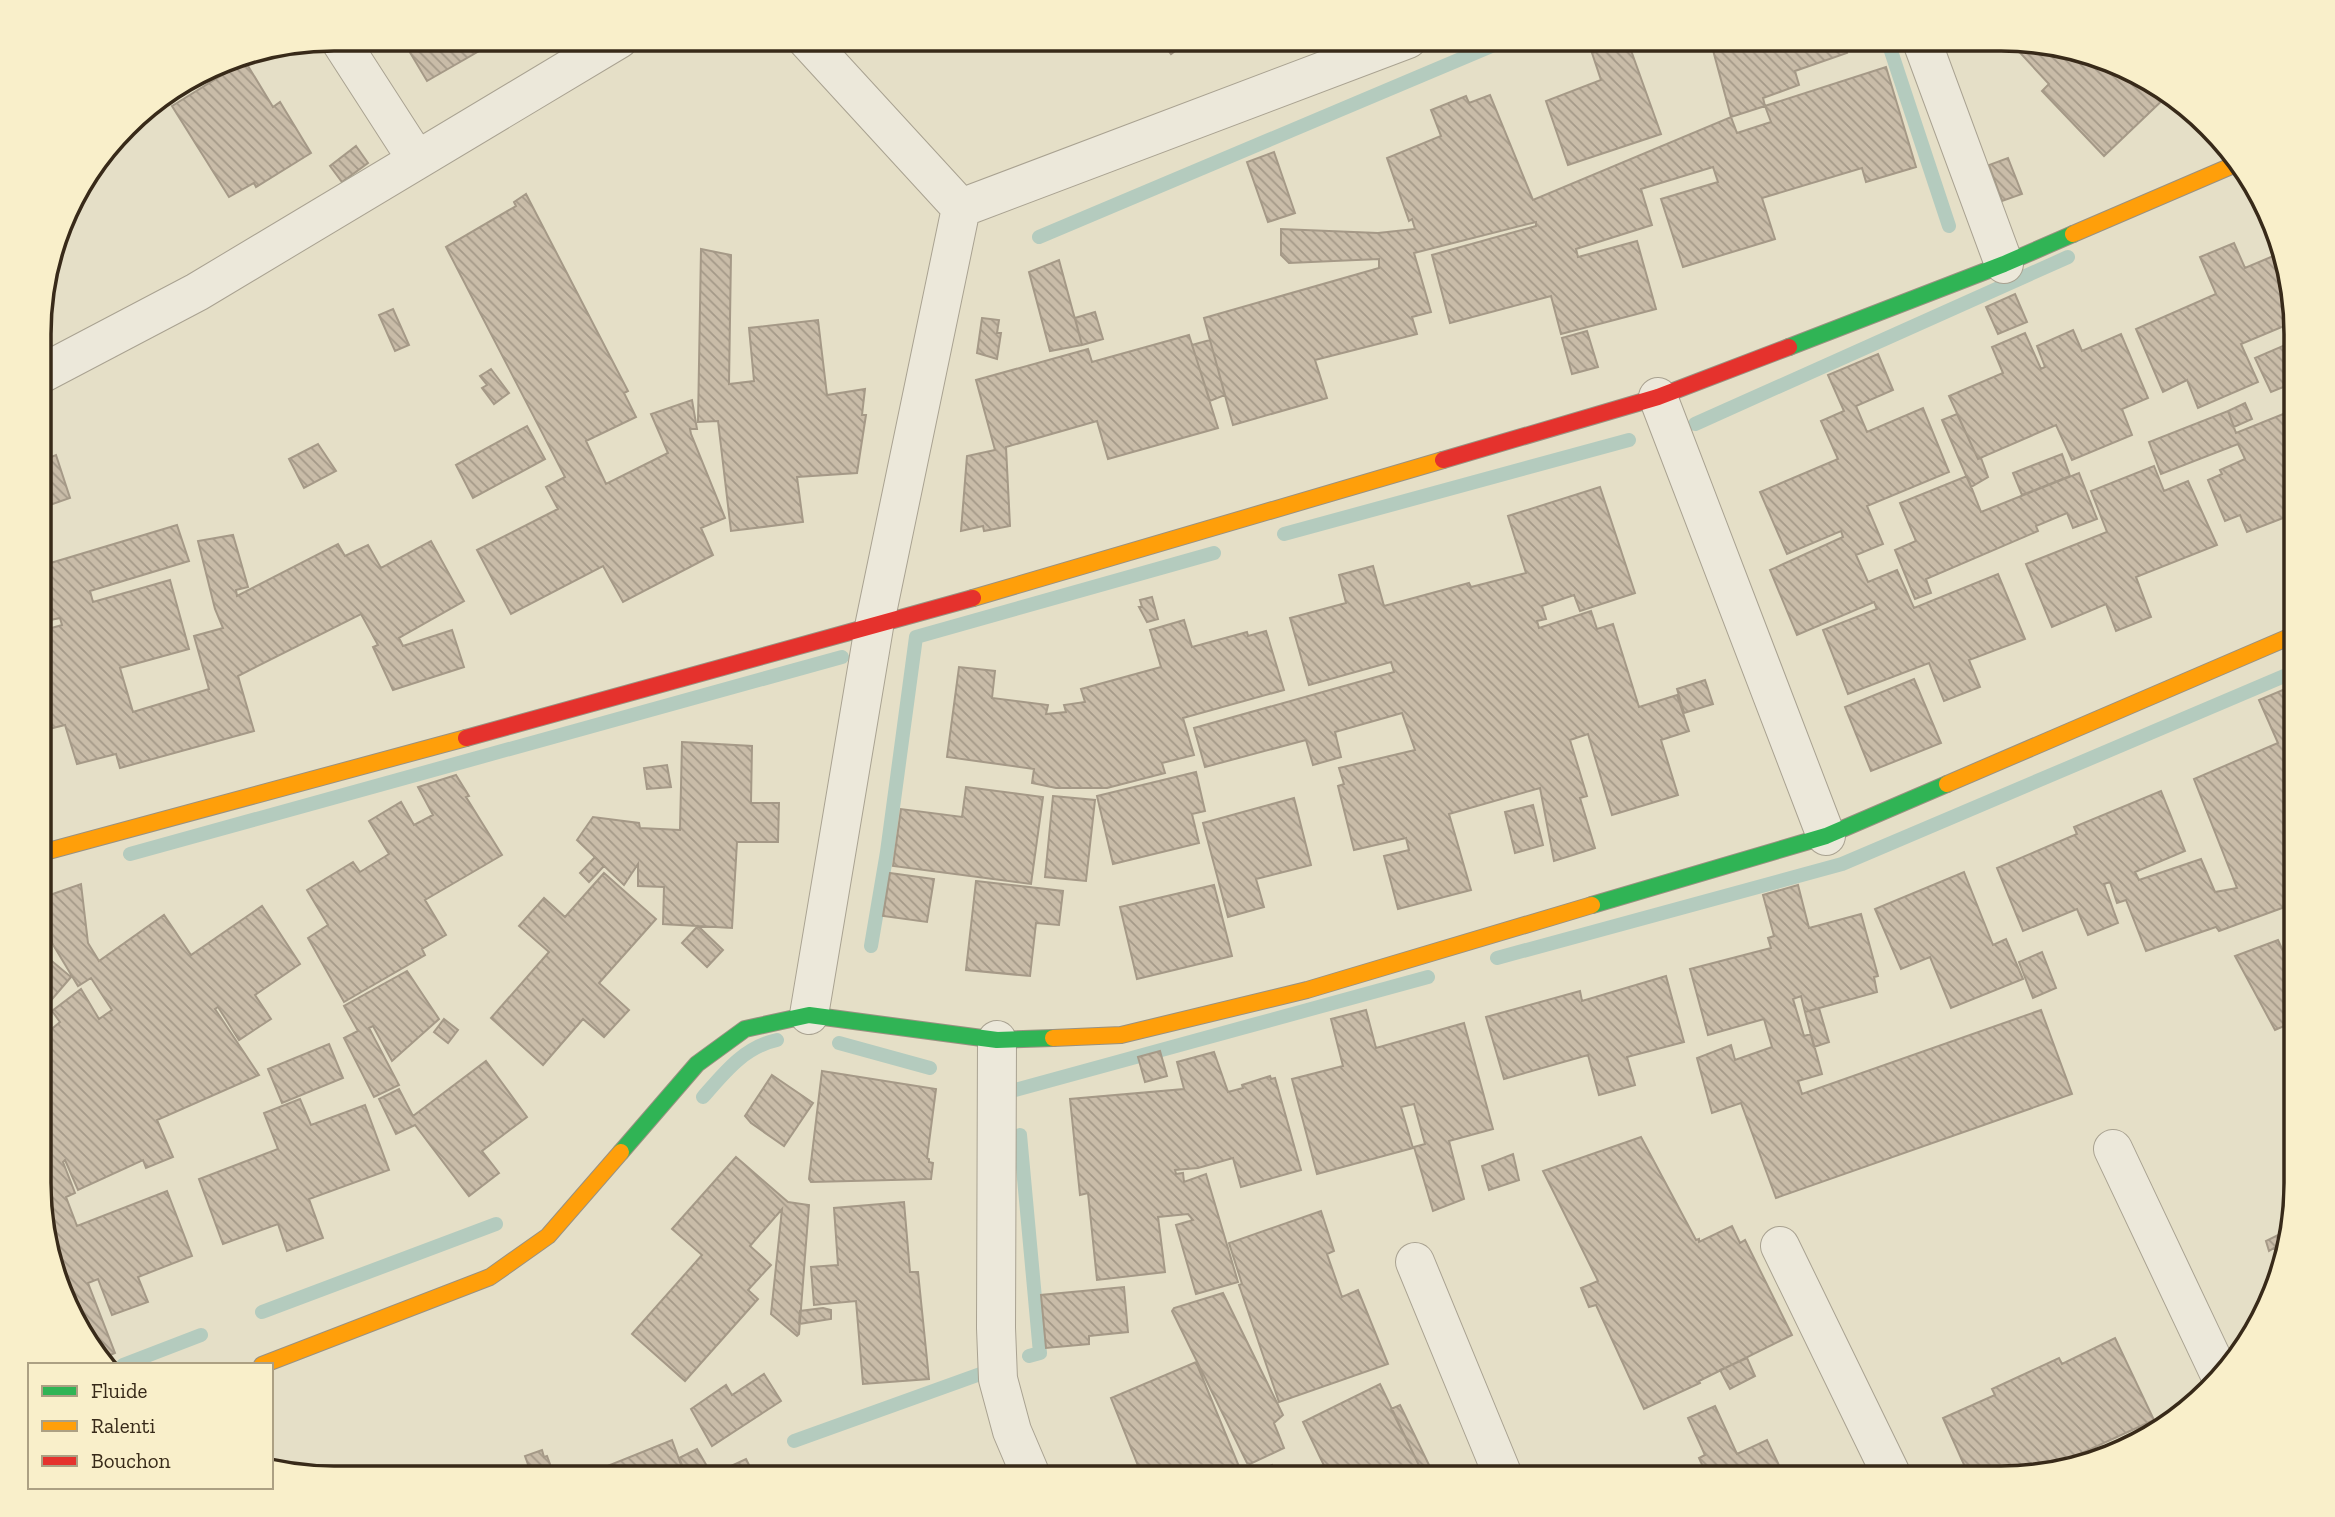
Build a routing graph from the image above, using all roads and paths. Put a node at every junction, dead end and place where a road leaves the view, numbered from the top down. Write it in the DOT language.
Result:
graph roads {
  1 [pos="347,51"];
  2 [pos="597,51"];
  3 [pos="818,51"];
  4 [pos="1374,51"];
  5 [pos="1926,51"];
  6 [pos="416,160"];
  7 [pos="2230,167"];
  8 [pos="961,208"];
  9 [pos="2004,264"];
  10 [pos="51,369"];
  11 [pos="1658,397"];
  12 [pos="874,627"];
  13 [pos="2284,640"];
  14 [pos="1826,836"];
  15 [pos="51,850"];
  16 [pos="809,1015"];
  17 [pos="997,1040"];
  18 [pos="2113,1149"];
  19 [pos="1780,1246"];
  20 [pos="1415,1262"];
  21 [pos="267,1363"];
  22 [pos="2216,1367"];
  23 [pos="1027,1466"];
  24 [pos="1499,1466"];
  25 [pos="1887,1466"];
  1 -- 6 [label="street"];
  2 -- 6 [label="street"];
  3 -- 8 [label="street"];
  4 -- 8 [label="street"];
  5 -- 9 [label="street"];
  6 -- 10 [label="street"];
  7 -- 9 [label="street"];
  8 -- 12 [label="street"];
  9 -- 11 [label="street"];
  11 -- 12 [label="street"];
  11 -- 14 [label="street"];
  12 -- 15 [label="street"];
  12 -- 16 [label="street"];
  13 -- 14 [label="street"];
  14 -- 17 [label="street"];
  16 -- 17 [label="street"];
  16 -- 21 [label="street"];
  17 -- 23 [label="street"];
  18 -- 22 [label="street"];
  19 -- 25 [label="street"];
  20 -- 24 [label="street"];
}
